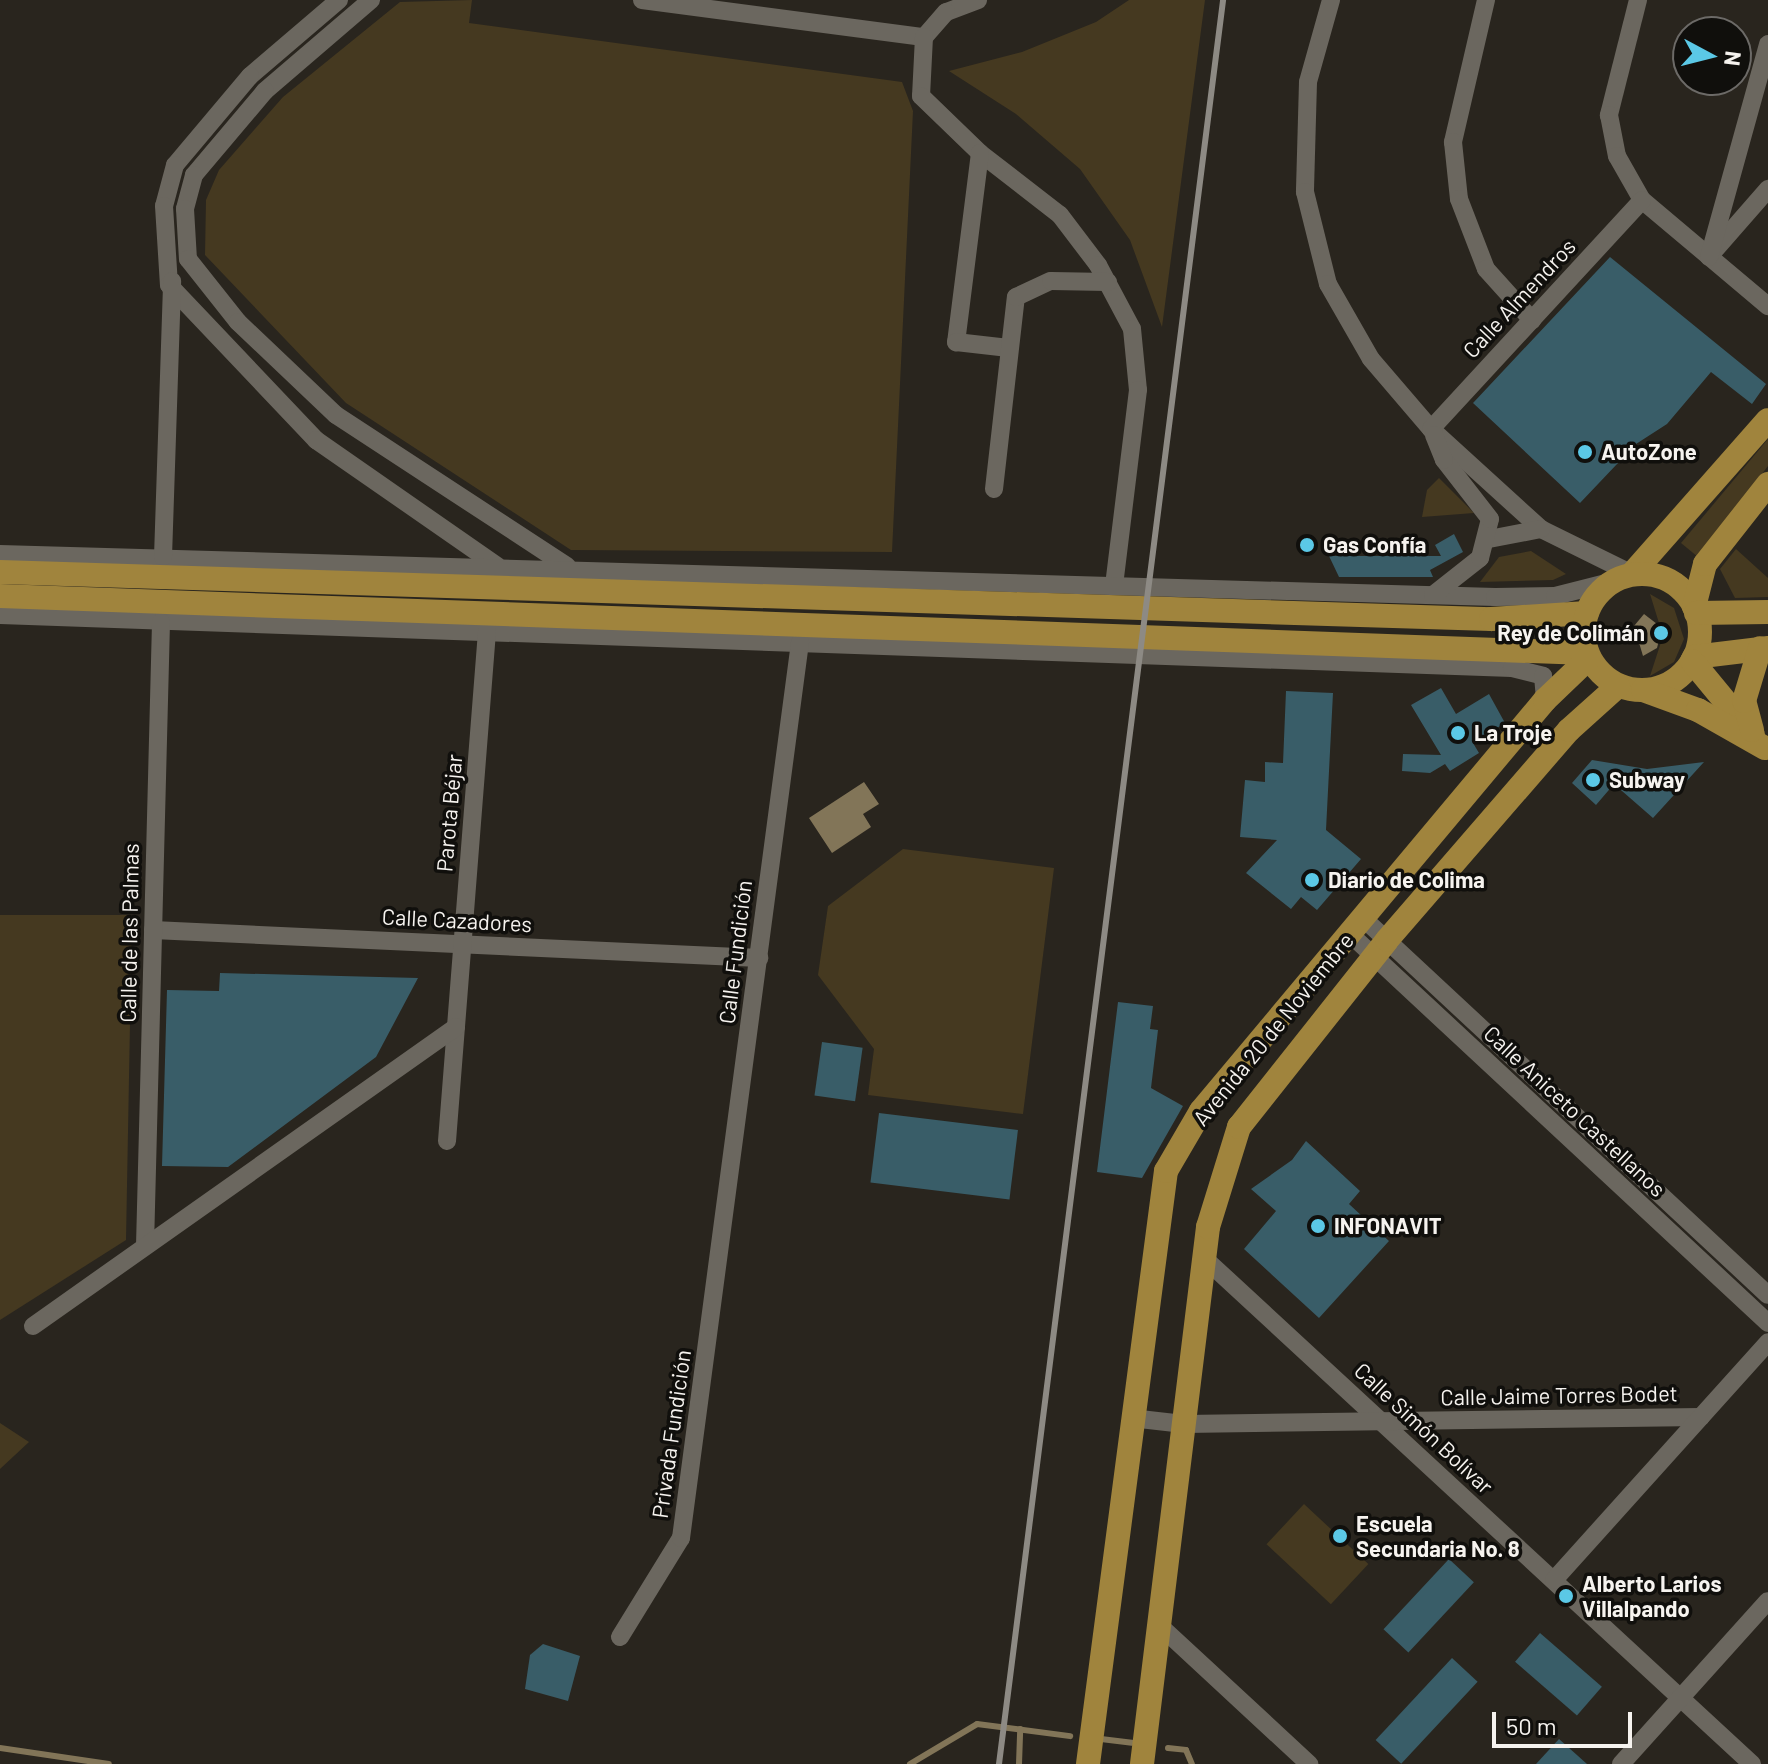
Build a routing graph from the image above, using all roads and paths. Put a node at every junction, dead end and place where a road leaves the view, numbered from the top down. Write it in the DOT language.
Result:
graph roads {
  1 [pos="339,0"];
  2 [pos="371,0"];
  3 [pos="642,0"];
  4 [pos="978,0"];
  5 [pos="1331,0"];
  6 [pos="1486,0"];
  7 [pos="1638,0"];
  8 [pos="924,37"];
  9 [pos="1768,44"];
  10 [pos="980,153"];
  11 [pos="1768,189"];
  12 [pos="1642,200"];
  13 [pos="1709,257"];
  14 [pos="188,259"];
  15 [pos="1108,282"];
  16 [pos="169,285"];
  17 [pos="1768,306"];
  18 [pos="1532,320"];
  19 [pos="1009,348"];
  20 [pos="336,415"];
  21 [pos="1768,420"];
  22 [pos="1431,429"];
  23 [pos="316,440"];
  24 [pos="1768,484"];
  25 [pos="994,489"];
  26 [pos="1541,529"];
  27 [pos="1489,539"];
  28 [pos="0,554"];
  29 [pos="163,557"];
  30 [pos="497,566"];
  31 [pos="569,567"];
  32 [pos="0,572"];
  33 [pos="1623,578"];
  34 [pos="49,585"];
  35 [pos="1120,587"];
  36 [pos="1200,588"];
  37 [pos="1433,595"];
  38 [pos="0,596"];
  39 [pos="1695,610"];
  40 [pos="1768,612"];
  41 [pos="1587,613"];
  42 [pos="0,615"];
  43 [pos="161,622"];
  44 [pos="487,632"];
  45 [pos="800,642"];
  46 [pos="1764,648"];
  47 [pos="1122,652"];
  48 [pos="1192,655"];
  49 [pos="1588,656"];
  50 [pos="1693,659"];
  51 [pos="1618,686"];
  52 [pos="1643,690"];
  53 [pos="1545,700"];
  54 [pos="1762,744"];
  55 [pos="1357,926"];
  56 [pos="153,930"];
  57 [pos="463,944"];
  58 [pos="1381,949"];
  59 [pos="759,958"];
  60 [pos="456,1027"];
  61 [pos="447,1141"];
  62 [pos="145,1246"];
  63 [pos="1204,1258"];
  64 [pos="717,1269"];
  65 [pos="1768,1295"];
  66 [pos="1768,1323"];
  67 [pos="33,1326"];
  68 [pos="1768,1342"];
  69 [pos="1701,1417"];
  70 [pos="1131,1418"];
  71 [pos="1382,1421"];
  72 [pos="1184,1424"];
  73 [pos="1554,1580"];
  74 [pos="1768,1601"];
  75 [pos="1159,1625"];
  76 [pos="620,1637"];
  77 [pos="1681,1698"];
  78 [pos="1088,1764"];
  79 [pos="1142,1764"];
  80 [pos="1309,1764"];
  81 [pos="1621,1764"];
  82 [pos="1752,1764"];
  1 -- 16 [label="street"];
  2 -- 14 [label="street"];
  3 -- 8 [label="street"];
  4 -- 8 [label="street"];
  5 -- 22 [label="street"];
  6 -- 18 [label="street"];
  7 -- 12 [label="street"];
  8 -- 10 [label="street"];
  9 -- 13 [label="street"];
  10 -- 15 [label="street"];
  10 -- 19 [label="street"];
  11 -- 13 [label="street"];
  12 -- 13 [label="street"];
  12 -- 18 [label="street, Calle Almendros"];
  13 -- 17 [label="street"];
  14 -- 16 [label="street"];
  14 -- 20 [label="street"];
  15 -- 19 [label="street"];
  15 -- 35 [label="street"];
  16 -- 23 [label="street"];
  16 -- 29 [label="street"];
  18 -- 22 [label="street, Calle Almendros"];
  19 -- 25 [label="street"];
  20 -- 23 [label="street"];
  20 -- 31 [label="street"];
  21 -- 33 [label="main road"];
  22 -- 26 [label="street"];
  22 -- 27 [label="street"];
  23 -- 30 [label="street"];
  24 -- 39 [label="main road"];
  26 -- 27 [label="street"];
  26 -- 33 [label="street"];
  27 -- 37 [label="street"];
  28 -- 29 [label="street"];
  29 -- 30 [label="street"];
  30 -- 31 [label="street"];
  31 -- 35 [label="street"];
  32 -- 34 [label="main road"];
  33 -- 37 [label="street"];
  33 -- 39 [label="main road"];
  33 -- 41 [label="main road"];
  34 -- 38 [label="main road"];
  34 -- 41 [label="main road"];
  34 -- 49 [label="main road"];
  35 -- 36 [label="street"];
  35 -- 47 [label="street"];
  36 -- 37 [label="street"];
  36 -- 48 [label="street"];
  39 -- 40 [label="main road"];
  39 -- 50 [label="main road"];
  41 -- 49 [label="main road"];
  42 -- 43 [label="street"];
  43 -- 44 [label="street"];
  43 -- 56 [label="street, Calle de las Palmas"];
  44 -- 45 [label="street"];
  44 -- 57 [label="street, Parota Béjar"];
  45 -- 47 [label="street"];
  45 -- 59 [label="street, Calle Fundición"];
  46 -- 50 [label="main road"];
  46 -- 54 [label="main road"];
  47 -- 48 [label="street"];
  48 -- 53 [label="street"];
  49 -- 51 [label="main road"];
  49 -- 53 [label="main road, Avenida 20 de Noviembre"];
  50 -- 52 [label="main road"];
  50 -- 54 [label="main road"];
  51 -- 52 [label="main road"];
  51 -- 58 [label="main road, Avenida 20 de Noviembre"];
  52 -- 54 [label="main road"];
  53 -- 55 [label="main road, Avenida 20 de Noviembre"];
  55 -- 58 [label="street, Calle Aniceto Castellanos"];
  55 -- 70 [label="main road, Avenida 20 de Noviembre"];
  56 -- 57 [label="street, Calle Cazadores"];
  56 -- 62 [label="street, Calle de las Palmas"];
  57 -- 59 [label="street, Calle Cazadores"];
  57 -- 60 [label="street, Parota Béjar"];
  58 -- 63 [label="main road, Avenida 20 de Noviembre"];
  58 -- 65 [label="street, Calle Aniceto Castellanos"];
  58 -- 66 [label="street, Calle Aniceto Castellanos"];
  59 -- 64 [label="street, Calle Fundición"];
  60 -- 61 [label="street, Parota Béjar"];
  60 -- 62 [label="street"];
  62 -- 67 [label="street"];
  63 -- 71 [label="street, Calle Simón Bolívar"];
  63 -- 72 [label="main road, Avenida 20 de Noviembre"];
  64 -- 76 [label="street, Privada Fundición"];
  68 -- 69 [label="street"];
  69 -- 71 [label="street, Calle Jaime Torres Bodet"];
  69 -- 73 [label="street"];
  70 -- 72 [label="street, Calle Jaime Torres Bodet"];
  70 -- 78 [label="main road, Avenida 20 de Noviembre"];
  71 -- 72 [label="street, Calle Jaime Torres Bodet"];
  71 -- 73 [label="street, Calle Simón Bolívar"];
  72 -- 75 [label="main road, Avenida 20 de Noviembre"];
  73 -- 77 [label="street, Calle Simón Bolívar"];
  74 -- 77 [label="street"];
  75 -- 79 [label="main road, Avenida 20 de Noviembre"];
  75 -- 80 [label="street"];
  77 -- 81 [label="street"];
  77 -- 82 [label="street, Calle Simón Bolívar"];
}
